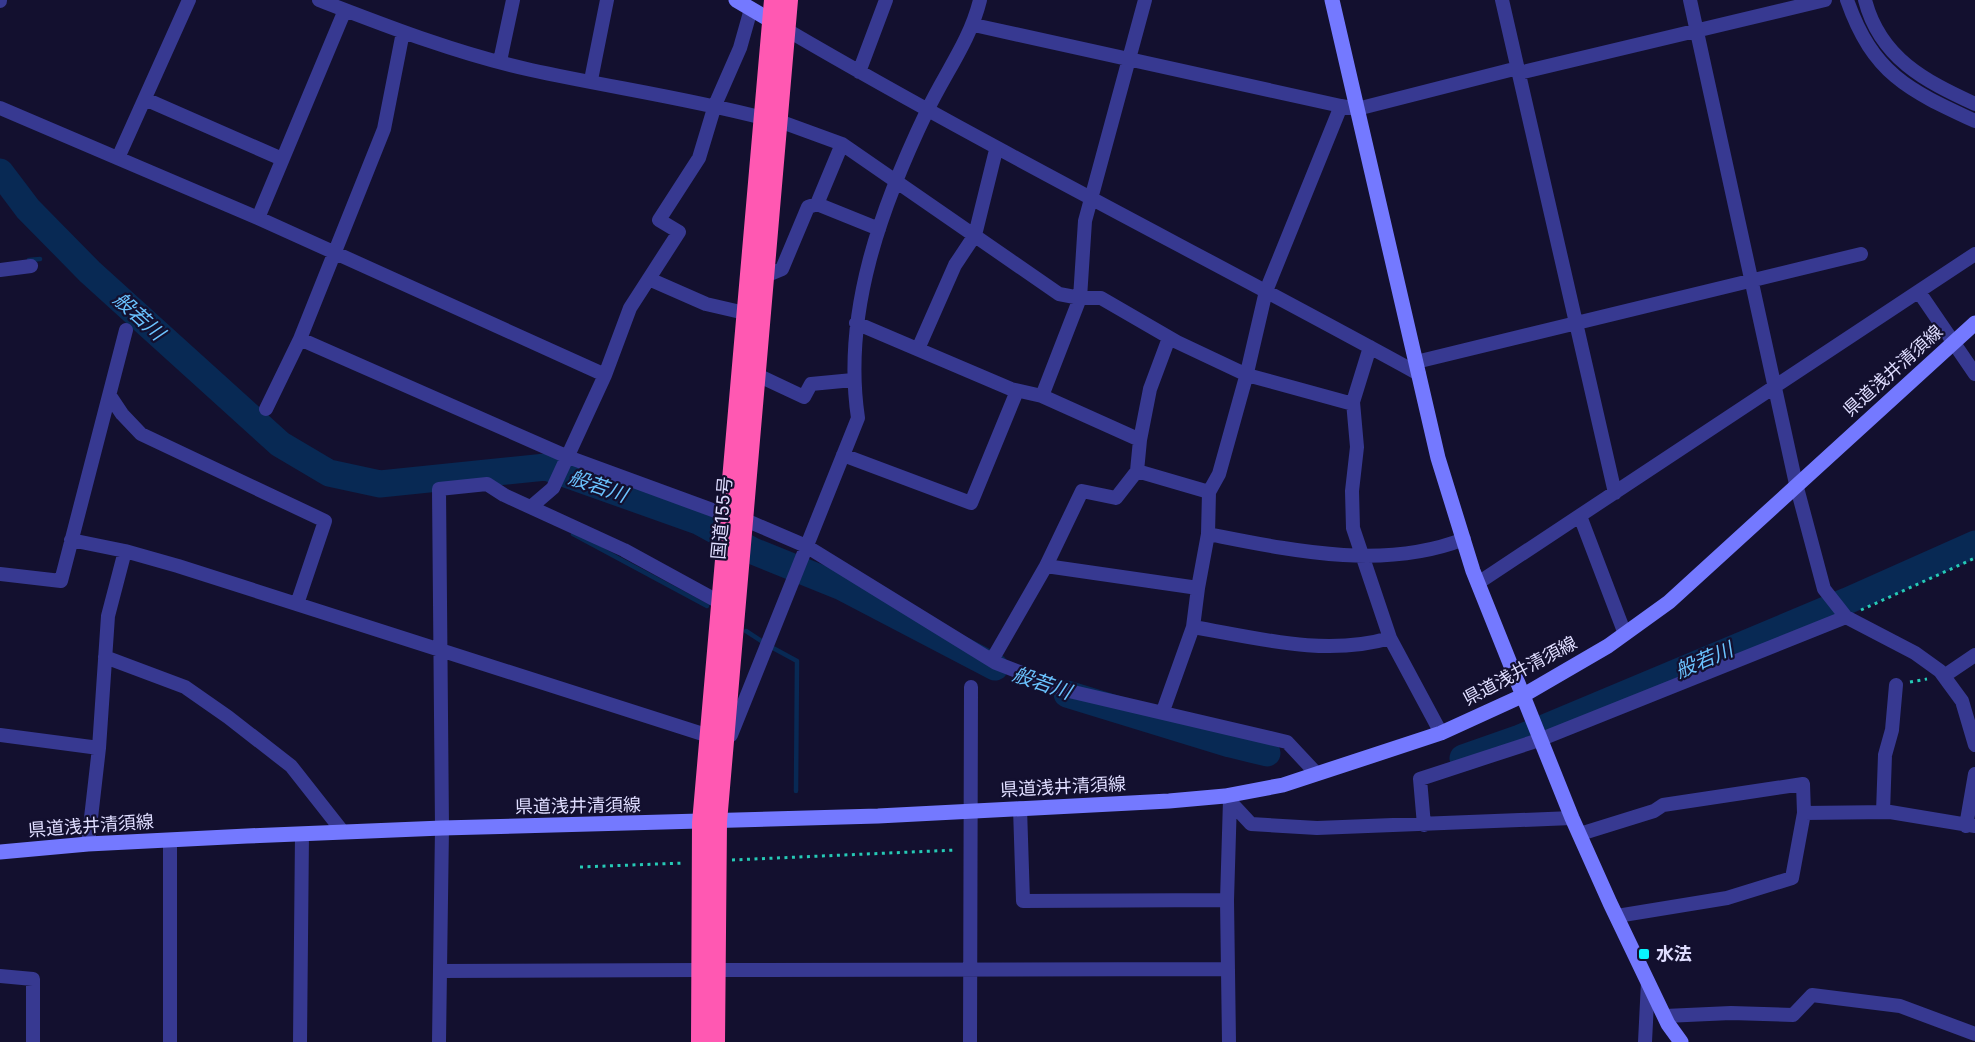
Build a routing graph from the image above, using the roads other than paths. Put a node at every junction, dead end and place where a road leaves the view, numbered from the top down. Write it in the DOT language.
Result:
graph roads {
  1 [pos="189,0"];
  2 [pos="319,0"];
  3 [pos="513,0"];
  4 [pos="607,0"];
  5 [pos="736,0"];
  6 [pos="773,0"];
  7 [pos="789,0"];
  8 [pos="886,0"];
  9 [pos="981,0"];
  10 [pos="1145,0"];
  11 [pos="1332,0"];
  12 [pos="1502,0"];
  13 [pos="1690,0"];
  14 [pos="1825,0"];
  15 [pos="1847,0"];
  16 [pos="1865,0"];
  17 [pos="751,9"];
  18 [pos="345,10"];
  19 [pos="779,25"];
  20 [pos="974,25"];
  21 [pos="1696,30"];
  22 [pos="403,32"];
  23 [pos="1130,59"];
  24 [pos="500,61"];
  25 [pos="1518,70"];
  26 [pos="859,72"];
  27 [pos="591,80"];
  28 [pos="145,99"];
  29 [pos="1975,104"];
  30 [pos="715,105"];
  31 [pos="1341,106"];
  32 [pos="0,108"];
  33 [pos="1357,109"];
  34 [pos="927,110"];
  35 [pos="771,120"];
  36 [pos="1975,122"];
  37 [pos="842,144"];
  38 [pos="996,150"];
  39 [pos="118,158"];
  40 [pos="282,159"];
  41 [pos="898,182"];
  42 [pos="1091,198"];
  43 [pos="817,204"];
  44 [pos="258,218"];
  45 [pos="879,230"];
  46 [pos="975,235"];
  47 [pos="335,253"];
  48 [pos="1861,254"];
  49 [pos="1975,254"];
  50 [pos="31,266"];
  51 [pos="0,270"];
  52 [pos="765,276"];
  53 [pos="649,279"];
  54 [pos="1753,282"];
  55 [pos="1266,291"];
  56 [pos="1919,292"];
  57 [pos="1080,298"];
  58 [pos="745,313"];
  59 [pos="1975,323"];
  60 [pos="856,324"];
  61 [pos="1575,325"];
  62 [pos="126,330"];
  63 [pos="1169,338"];
  64 [pos="300,339"];
  65 [pos="1954,342"];
  66 [pos="1370,347"];
  67 [pos="918,349"];
  68 [pos="1418,368"];
  69 [pos="1975,374"];
  70 [pos="605,375"];
  71 [pos="756,375"];
  72 [pos="1247,375"];
  73 [pos="853,380"];
  74 [pos="1775,388"];
  75 [pos="1017,391"];
  76 [pos="110,396"];
  77 [pos="1042,396"];
  78 [pos="1353,404"];
  79 [pos="266,409"];
  80 [pos="1140,440"];
  81 [pos="843,454"];
  82 [pos="567,460"];
  83 [pos="1137,471"];
  84 [pos="1796,484"];
  85 [pos="1209,492"];
  86 [pos="1615,493"];
  87 [pos="532,506"];
  88 [pos="1580,516"];
  89 [pos="735,520"];
  90 [pos="1208,534"];
  91 [pos="1464,539"];
  92 [pos="71,540"];
  93 [pos="805,549"];
  94 [pos="126,551"];
  95 [pos="1360,556"];
  96 [pos="732,557"];
  97 [pos="1046,566"];
  98 [pos="0,574"];
  99 [pos="1478,583"];
  100 [pos="1198,588"];
  101 [pos="719,602"];
  102 [pos="297,604"];
  103 [pos="1845,615"];
  104 [pos="1193,627"];
  105 [pos="1625,634"];
  106 [pos="1390,638"];
  107 [pos="441,650"];
  108 [pos="1975,655"];
  109 [pos="105,657"];
  110 [pos="992,660"];
  111 [pos="1944,676"];
  112 [pos="1896,685"];
  113 [pos="970,687"];
  114 [pos="1522,696"];
  115 [pos="1163,711"];
  116 [pos="1441,733"];
  117 [pos="0,735"];
  118 [pos="717,737"];
  119 [pos="1539,740"];
  120 [pos="1975,745"];
  121 [pos="99,748"];
  122 [pos="1317,773"];
  123 [pos="1975,774"];
  124 [pos="1228,798"];
  125 [pos="1020,808"];
  126 [pos="969,811"];
  127 [pos="1883,812"];
  128 [pos="1804,813"];
  129 [pos="1572,818"];
  130 [pos="710,822"];
  131 [pos="1424,825"];
  132 [pos="1970,826"];
  133 [pos="442,828"];
  134 [pos="343,832"];
  135 [pos="302,834"];
  136 [pos="1580,834"];
  137 [pos="170,840"];
  138 [pos="88,844"];
  139 [pos="0,852"];
  140 [pos="1227,900"];
  141 [pos="1617,916"];
  142 [pos="1228,969"];
  143 [pos="708,970"];
  144 [pos="440,971"];
  145 [pos="970,971"];
  146 [pos="0,976"];
  147 [pos="1648,982"];
  148 [pos="1665,1016"];
  149 [pos="1973,1027"];
  150 [pos="33,1042"];
  151 [pos="170,1042"];
  152 [pos="300,1042"];
  153 [pos="440,1042"];
  154 [pos="700,1042"];
  155 [pos="716,1042"];
  156 [pos="970,1042"];
  157 [pos="1229,1042"];
  158 [pos="1646,1042"];
  159 [pos="1681,1042"];
  1 -- 28 [label="street"];
  2 -- 18 [label="street"];
  3 -- 24 [label="street"];
  4 -- 27 [label="street"];
  5 -- 17 [label="main road"];
  6 -- 19 [label="highway, 国道155号"];
  7 -- 19 [label="highway, 国道155号"];
  8 -- 26 [label="street"];
  9 -- 20 [label="street"];
  10 -- 23 [label="street"];
  11 -- 33 [label="main road"];
  12 -- 25 [label="street"];
  13 -- 21 [label="street"];
  14 -- 21 [label="street"];
  15 -- 36 [label="street"];
  16 -- 29 [label="street"];
  17 -- 19 [label="main road"];
  17 -- 30 [label="street"];
  18 -- 22 [label="street"];
  18 -- 40 [label="street"];
  19 -- 26 [label="street"];
  19 -- 35 [label="highway, 国道155号"];
  20 -- 23 [label="street"];
  20 -- 34 [label="street"];
  21 -- 25 [label="street"];
  21 -- 54 [label="street"];
  22 -- 24 [label="street"];
  22 -- 47 [label="street"];
  23 -- 31 [label="street"];
  23 -- 42 [label="street"];
  24 -- 27 [label="street"];
  25 -- 33 [label="street"];
  25 -- 61 [label="street"];
  26 -- 34 [label="street"];
  27 -- 30 [label="street"];
  28 -- 39 [label="street"];
  28 -- 40 [label="street"];
  30 -- 35 [label="street"];
  30 -- 53 [label="street"];
  31 -- 33 [label="street"];
  31 -- 55 [label="street"];
  32 -- 39 [label="street"];
  33 -- 68 [label="main road"];
  34 -- 38 [label="street"];
  34 -- 41 [label="street"];
  35 -- 37 [label="street"];
  35 -- 52 [label="highway, 国道155号"];
  35 -- 58 [label="highway, 国道155号"];
  37 -- 41 [label="street"];
  37 -- 43 [label="street"];
  38 -- 42 [label="street"];
  38 -- 46 [label="street"];
  39 -- 44 [label="street"];
  40 -- 44 [label="street"];
  41 -- 45 [label="street"];
  41 -- 46 [label="street"];
  42 -- 55 [label="street"];
  42 -- 57 [label="street"];
  43 -- 45 [label="street"];
  43 -- 52 [label="street"];
  44 -- 47 [label="street"];
  45 -- 60 [label="street"];
  46 -- 57 [label="street"];
  46 -- 67 [label="street"];
  47 -- 64 [label="street"];
  47 -- 70 [label="street"];
  48 -- 54 [label="street"];
  49 -- 56 [label="street"];
  50 -- 51 [label="street"];
  52 -- 71 [label="highway, 国道155号"];
  53 -- 58 [label="street"];
  53 -- 70 [label="street"];
  54 -- 61 [label="street"];
  54 -- 74 [label="street"];
  55 -- 66 [label="street"];
  55 -- 72 [label="street"];
  56 -- 65 [label="street"];
  56 -- 74 [label="street"];
  57 -- 63 [label="street"];
  57 -- 77 [label="street"];
  58 -- 89 [label="highway, 国道155号"];
  59 -- 65 [label="main road, 県道浅井清須線"];
  60 -- 67 [label="street"];
  60 -- 73 [label="street"];
  61 -- 68 [label="street"];
  61 -- 86 [label="street"];
  62 -- 76 [label="street"];
  63 -- 72 [label="street"];
  63 -- 80 [label="street"];
  64 -- 79 [label="street"];
  64 -- 82 [label="street"];
  65 -- 69 [label="street"];
  65 -- 84 [label="main road, 県道浅井清須線"];
  66 -- 68 [label="street"];
  66 -- 78 [label="street"];
  67 -- 75 [label="street"];
  68 -- 91 [label="main road"];
  70 -- 82 [label="street"];
  71 -- 73 [label="street"];
  71 -- 89 [label="highway, 国道155号"];
  72 -- 78 [label="street"];
  72 -- 85 [label="street"];
  73 -- 81 [label="street"];
  74 -- 84 [label="street"];
  74 -- 86 [label="street"];
  75 -- 77 [label="street"];
  75 -- 81 [label="street"];
  76 -- 92 [label="street"];
  76 -- 102 [label="street"];
  77 -- 80 [label="street"];
  78 -- 95 [label="street"];
  80 -- 83 [label="street"];
  81 -- 93 [label="street"];
  82 -- 87 [label="street"];
  82 -- 89 [label="street"];
  83 -- 85 [label="street"];
  83 -- 97 [label="street"];
  84 -- 103 [label="street"];
  84 -- 105 [label="main road, 県道浅井清須線"];
  85 -- 90 [label="street"];
  86 -- 88 [label="street"];
  87 -- 101 [label="street"];
  87 -- 107 [label="street"];
  88 -- 99 [label="street"];
  88 -- 105 [label="street"];
  89 -- 93 [label="street"];
  89 -- 96 [label="highway, 国道155号"];
  90 -- 95 [label="street"];
  90 -- 100 [label="street"];
  91 -- 95 [label="street"];
  91 -- 99 [label="main road"];
  92 -- 94 [label="street"];
  92 -- 98 [label="street"];
  93 -- 110 [label="street"];
  93 -- 118 [label="street"];
  94 -- 102 [label="street"];
  94 -- 109 [label="street"];
  95 -- 106 [label="street"];
  96 -- 101 [label="highway, 国道155号"];
  96 -- 118 [label="highway, 国道155号"];
  97 -- 100 [label="street"];
  97 -- 110 [label="street"];
  99 -- 114 [label="main road"];
  100 -- 104 [label="street"];
  101 -- 118 [label="highway, 国道155号"];
  102 -- 107 [label="street"];
  103 -- 111 [label="street"];
  103 -- 119 [label="street"];
  104 -- 106 [label="street"];
  104 -- 115 [label="street"];
  105 -- 114 [label="main road, 県道浅井清須線"];
  106 -- 116 [label="street"];
  107 -- 118 [label="street"];
  107 -- 133 [label="street"];
  108 -- 111 [label="street"];
  109 -- 121 [label="street"];
  109 -- 134 [label="street"];
  110 -- 115 [label="street"];
  111 -- 120 [label="street"];
  112 -- 127 [label="street"];
  113 -- 126 [label="street"];
  114 -- 116 [label="main road, 県道浅井清須線"];
  114 -- 119 [label="main road"];
  115 -- 122 [label="street"];
  116 -- 122 [label="main road, 県道浅井清須線"];
  117 -- 121 [label="street"];
  118 -- 130 [label="highway, 国道155号"];
  119 -- 129 [label="main road"];
  119 -- 131 [label="street"];
  121 -- 138 [label="street"];
  122 -- 124 [label="main road, 県道浅井清須線"];
  123 -- 132 [label="street"];
  124 -- 125 [label="main road, 県道浅井清須線"];
  124 -- 131 [label="street"];
  124 -- 140 [label="street"];
  125 -- 126 [label="main road, 県道浅井清須線"];
  125 -- 140 [label="street"];
  126 -- 130 [label="main road, 県道浅井清須線"];
  126 -- 145 [label="street"];
  127 -- 128 [label="street"];
  127 -- 132 [label="street"];
  128 -- 136 [label="street"];
  128 -- 141 [label="street"];
  129 -- 131 [label="street"];
  129 -- 136 [label="main road"];
  130 -- 133 [label="main road, 県道浅井清須線"];
  130 -- 143 [label="highway, 国道155号"];
  133 -- 134 [label="main road, 県道浅井清須線"];
  133 -- 144 [label="street"];
  134 -- 135 [label="main road, 県道浅井清須線"];
  135 -- 137 [label="main road, 県道浅井清須線"];
  135 -- 152 [label="street"];
  136 -- 141 [label="main road"];
  137 -- 138 [label="main road, 県道浅井清須線"];
  137 -- 151 [label="street"];
  138 -- 139 [label="main road, 県道浅井清須線"];
  140 -- 142 [label="street"];
  141 -- 147 [label="main road"];
  142 -- 145 [label="street"];
  142 -- 157 [label="street"];
  143 -- 144 [label="street"];
  143 -- 145 [label="street"];
  143 -- 154 [label="highway, 国道155号"];
  143 -- 155 [label="highway, 国道155号"];
  144 -- 153 [label="street"];
  145 -- 156 [label="street"];
  146 -- 150 [label="street"];
  147 -- 148 [label="main road"];
  147 -- 158 [label="street"];
  148 -- 149 [label="street"];
  148 -- 159 [label="main road"];
}
